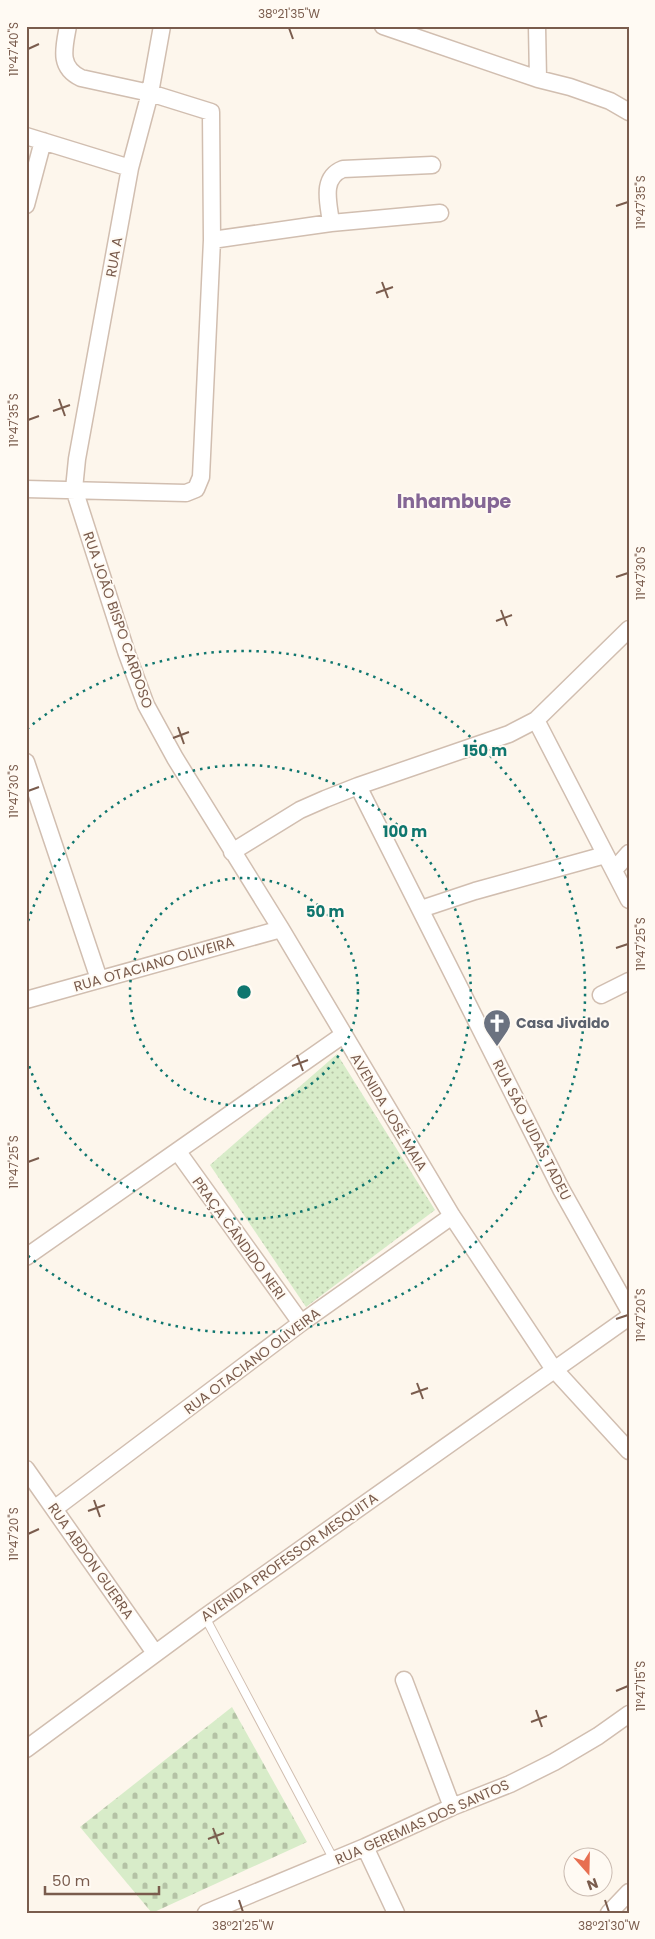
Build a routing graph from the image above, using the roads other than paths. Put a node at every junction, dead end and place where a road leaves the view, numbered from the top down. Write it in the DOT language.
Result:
graph roads {
  1 [pos="68,26"];
  2 [pos="162,26"];
  3 [pos="383,26"];
  4 [pos="537,26"];
  5 [pos="538,80"];
  6 [pos="150,93"];
  7 [pos="629,112"];
  8 [pos="26,136"];
  9 [pos="43,141"];
  10 [pos="432,165"];
  11 [pos="130,168"];
  12 [pos="26,205"];
  13 [pos="440,213"];
  14 [pos="331,223"];
  15 [pos="212,240"];
  16 [pos="26,489"];
  17 [pos="74,489"];
  18 [pos="629,630"];
  19 [pos="536,720"];
  20 [pos="26,762"];
  21 [pos="358,786"];
  22 [pos="232,852"];
  23 [pos="629,853"];
  24 [pos="605,855"];
  25 [pos="614,870"];
  26 [pos="629,900"];
  27 [pos="421,909"];
  28 [pos="281,929"];
  29 [pos="100,979"];
  30 [pos="629,981"];
  31 [pos="601,994"];
  32 [pos="26,1000"];
  33 [pos="343,1035"];
  34 [pos="178,1152"];
  35 [pos="452,1216"];
  36 [pos="26,1257"];
  37 [pos="629,1310"];
  38 [pos="629,1317"];
  39 [pos="301,1324"];
  40 [pos="553,1368"];
  41 [pos="629,1451"];
  42 [pos="26,1469"];
  43 [pos="54,1509"];
  44 [pos="205,1617"];
  45 [pos="155,1653"];
  46 [pos="404,1680"];
  47 [pos="629,1714"];
  48 [pos="26,1749"];
  49 [pos="452,1807"];
  50 [pos="365,1847"];
  51 [pos="334,1860"];
  52 [pos="629,1892"];
  53 [pos="206,1913"];
  54 [pos="396,1913"];
  55 [pos="610,1913"];
  1 -- 6 [label="street"];
  2 -- 6 [label="street, RUA A"];
  3 -- 5 [label="street"];
  4 -- 5 [label="street"];
  5 -- 7 [label="street"];
  6 -- 11 [label="street, RUA A"];
  6 -- 15 [label="street"];
  8 -- 9 [label="street"];
  9 -- 11 [label="street"];
  9 -- 12 [label="street"];
  10 -- 14 [label="street"];
  11 -- 17 [label="street, RUA A"];
  13 -- 14 [label="street"];
  14 -- 15 [label="street"];
  15 -- 17 [label="street"];
  16 -- 17 [label="street"];
  17 -- 22 [label="street, RUA JOÃO BISPO CARDOSO"];
  18 -- 19 [label="street"];
  19 -- 21 [label="street"];
  19 -- 24 [label="street"];
  20 -- 29 [label="street"];
  21 -- 22 [label="street"];
  21 -- 27 [label="street, RUA SÃO JUDAS TADEU"];
  22 -- 28 [label="street, AVENIDA JOSÉ MAIA"];
  23 -- 25 [label="street"];
  24 -- 25 [label="street"];
  24 -- 27 [label="street"];
  25 -- 26 [label="street"];
  27 -- 37 [label="street, RUA SÃO JUDAS TADEU"];
  28 -- 29 [label="street, RUA OTACIANO OLIVEIRA"];
  28 -- 33 [label="street, AVENIDA JOSÉ MAIA"];
  29 -- 32 [label="street, RUA OTACIANO OLIVEIRA"];
  30 -- 31 [label="street"];
  33 -- 34 [label="street"];
  33 -- 35 [label="street, AVENIDA JOSÉ MAIA"];
  34 -- 36 [label="street"];
  34 -- 39 [label="street, PRAÇA CÂNDIDO NERI"];
  35 -- 39 [label="street, RUA OTACIANO OLIVEIRA"];
  35 -- 40 [label="street, AVENIDA JOSÉ MAIA"];
  38 -- 40 [label="street, AVENIDA PROFESSOR MESQUITA"];
  39 -- 43 [label="street, RUA OTACIANO OLIVEIRA"];
  40 -- 41 [label="street, AVENIDA JOSÉ MAIA"];
  40 -- 44 [label="street, AVENIDA PROFESSOR MESQUITA"];
  42 -- 43 [label="street, RUA ABDON GUERRA"];
  43 -- 45 [label="street, RUA ABDON GUERRA"];
  44 -- 45 [label="street, AVENIDA PROFESSOR MESQUITA"];
  44 -- 51 [label="lane"];
  45 -- 48 [label="street, AVENIDA PROFESSOR MESQUITA"];
  46 -- 49 [label="street"];
  47 -- 49 [label="street, RUA GEREMIAS DOS SANTOS"];
  49 -- 50 [label="street, RUA GEREMIAS DOS SANTOS"];
  50 -- 51 [label="street, RUA GEREMIAS DOS SANTOS"];
  50 -- 54 [label="street"];
  51 -- 53 [label="street, RUA GEREMIAS DOS SANTOS"];
  52 -- 55 [label="street"];
}
